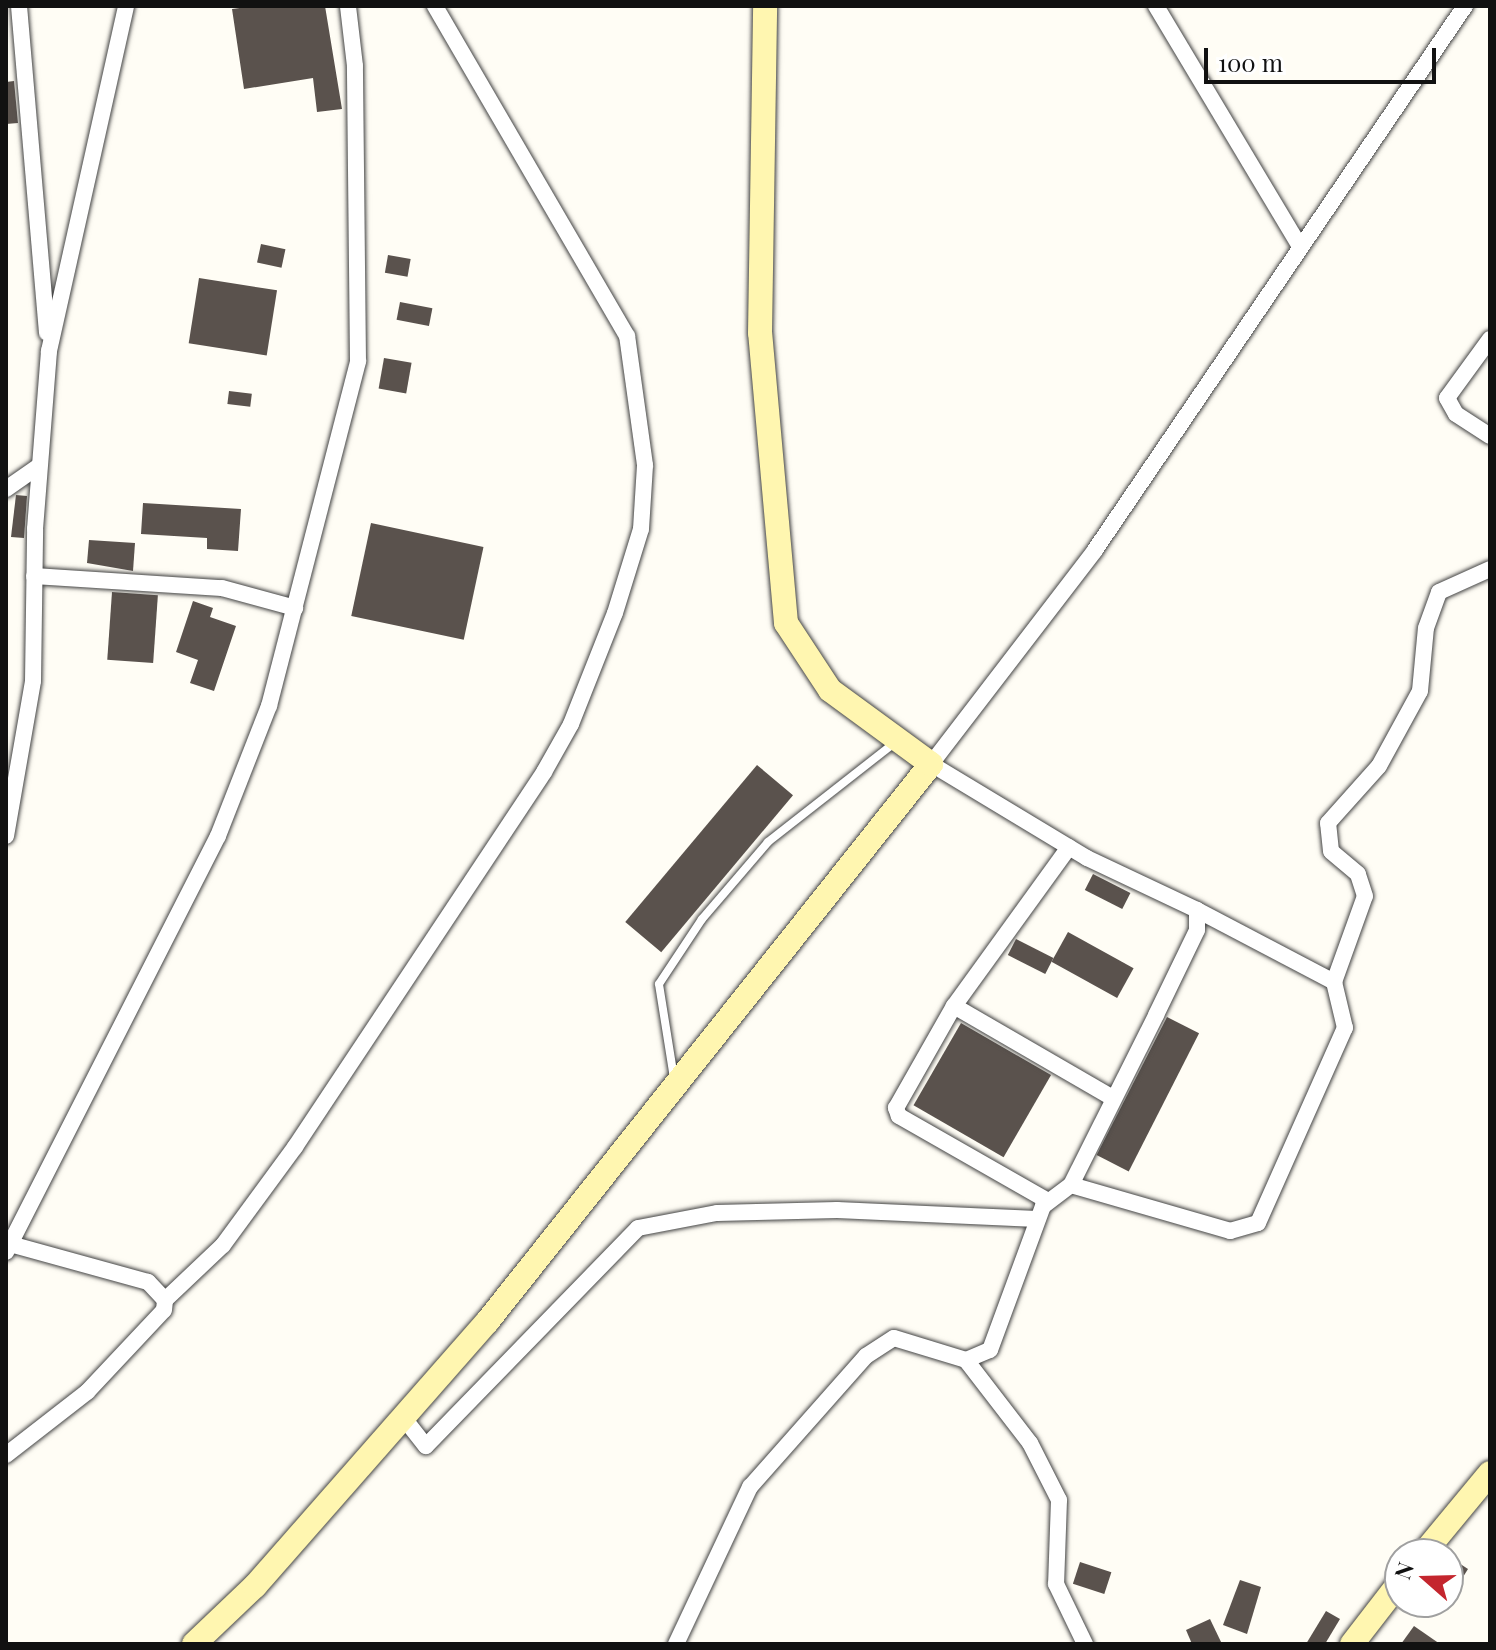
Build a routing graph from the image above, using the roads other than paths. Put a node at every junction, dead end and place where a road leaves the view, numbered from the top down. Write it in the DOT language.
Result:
graph roads {
  1 [pos="19,6"];
  2 [pos="126,6"];
  3 [pos="348,6"];
  4 [pos="435,6"];
  5 [pos="765,6"];
  6 [pos="1156,6"];
  7 [pos="1465,6"];
  8 [pos="1299,245"];
  9 [pos="1490,339"];
  10 [pos="49,351"];
  11 [pos="1490,436"];
  12 [pos="39,466"];
  13 [pos="6,489"];
  14 [pos="1490,569"];
  15 [pos="34,576"];
  16 [pos="295,608"];
  17 [pos="897,741"];
  18 [pos="931,764"];
  19 [pos="6,836"];
  20 [pos="1069,847"];
  21 [pos="1197,910"];
  22 [pos="1334,982"];
  23 [pos="954,1006"];
  24 [pos="676,1087"];
  25 [pos="1113,1098"];
  26 [pos="1071,1185"];
  27 [pos="1048,1201"];
  28 [pos="1037,1219"];
  29 [pos="8,1248"];
  30 [pos="165,1300"];
  31 [pos="966,1360"];
  32 [pos="403,1417"];
  33 [pos="6,1455"];
  34 [pos="1490,1473"];
  35 [pos="1436,1538"];
  36 [pos="1384,1603"];
  37 [pos="194,1644"];
  38 [pos="676,1644"];
  39 [pos="1085,1644"];
  40 [pos="1352,1644"];
  1 -- 10 [label="street"];
  2 -- 10 [label="street"];
  3 -- 16 [label="street"];
  4 -- 30 [label="street"];
  5 -- 17 [label="street"];
  6 -- 8 [label="street"];
  7 -- 8 [label="street"];
  8 -- 18 [label="street"];
  9 -- 11 [label="street"];
  10 -- 12 [label="street"];
  12 -- 13 [label="street"];
  12 -- 15 [label="street"];
  14 -- 22 [label="street"];
  15 -- 16 [label="street"];
  15 -- 19 [label="street"];
  16 -- 29 [label="street"];
  17 -- 18 [label="street"];
  17 -- 24 [label="lane"];
  18 -- 20 [label="street"];
  18 -- 24 [label="street"];
  20 -- 21 [label="street"];
  20 -- 23 [label="street"];
  21 -- 22 [label="street"];
  21 -- 25 [label="street"];
  22 -- 26 [label="street"];
  23 -- 25 [label="street"];
  23 -- 27 [label="street"];
  24 -- 32 [label="street"];
  25 -- 26 [label="street"];
  26 -- 27 [label="street"];
  27 -- 28 [label="street"];
  28 -- 31 [label="street"];
  28 -- 32 [label="street"];
  29 -- 30 [label="street"];
  30 -- 33 [label="street"];
  31 -- 38 [label="street"];
  31 -- 39 [label="street"];
  32 -- 37 [label="street"];
  34 -- 35 [label="street"];
  36 -- 40 [label="street"];
}
